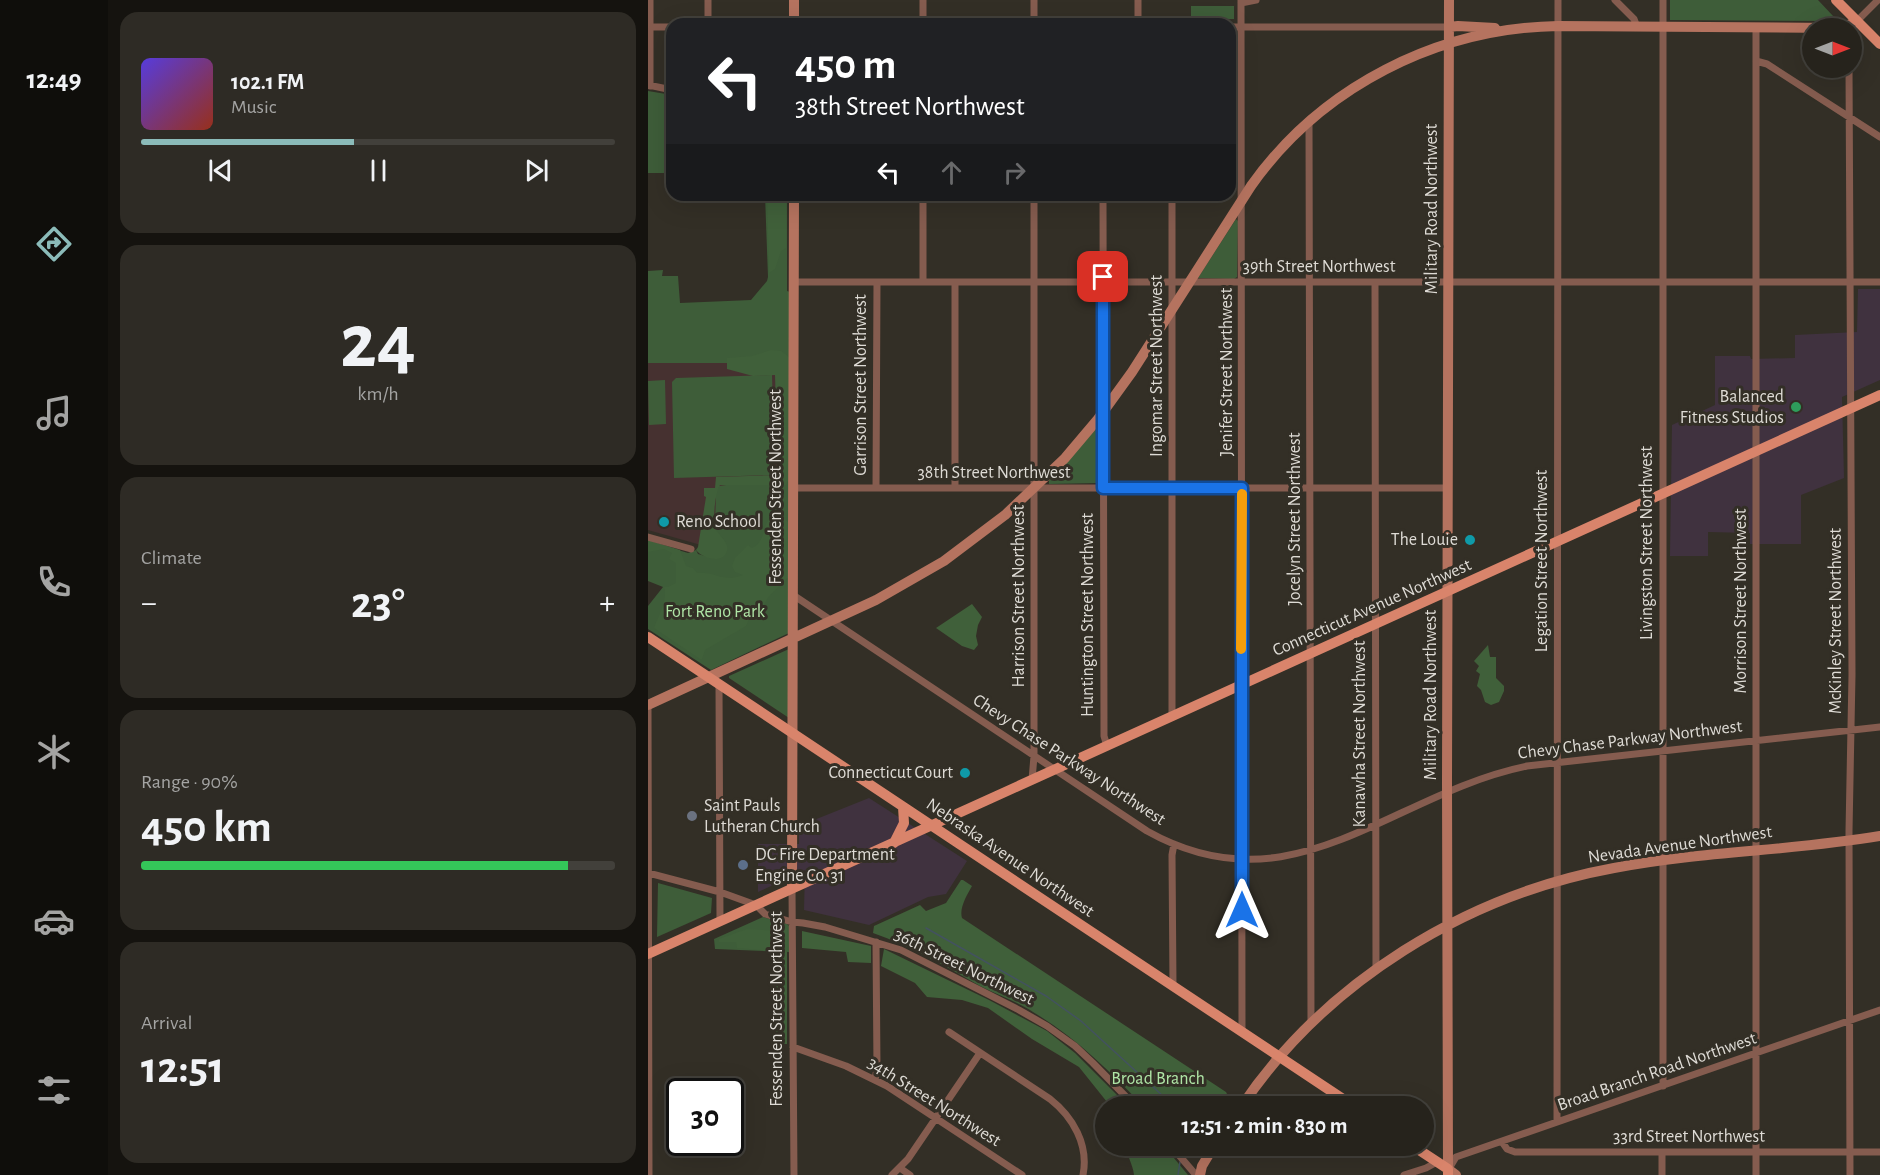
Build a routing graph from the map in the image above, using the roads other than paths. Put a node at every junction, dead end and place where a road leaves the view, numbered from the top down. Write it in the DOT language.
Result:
graph roads {
  1 [pos="650,0"];
  2 [pos="708,0"];
  3 [pos="795,0"];
  4 [pos="923,0"];
  5 [pos="1034,0"];
  6 [pos="1138,0"];
  7 [pos="1256,0"];
  8 [pos="1449,0"];
  9 [pos="1558,0"];
  10 [pos="1615,0"];
  11 [pos="1663,0"];
  12 [pos="1836,0"];
  13 [pos="1878,0"];
  14 [pos="1241,1"];
  15 [pos="708,18"];
  16 [pos="794,18"];
  17 [pos="923,18"];
  18 [pos="1034,18"];
  19 [pos="1138,18"];
  20 [pos="1854,18"];
  21 [pos="1860,18"];
  22 [pos="1558,26"];
  23 [pos="1862,26"];
  24 [pos="649,27"];
  25 [pos="666,27"];
  26 [pos="1236,27"];
  27 [pos="1241,27"];
  28 [pos="1449,27"];
  29 [pos="1637,27"];
  30 [pos="1663,27"];
  31 [pos="1756,27"];
  32 [pos="1802,28"];
  33 [pos="1501,30"];
  34 [pos="1462,39"];
  35 [pos="1449,44"];
  36 [pos="1880,44"];
  37 [pos="1756,61"];
  38 [pos="1849,78"];
  39 [pos="649,85"];
  40 [pos="666,89"];
  41 [pos="1849,116"];
  42 [pos="1309,121"];
  43 [pos="1880,137"];
  44 [pos="794,201"];
  45 [pos="923,201"];
  46 [pos="1034,201"];
  47 [pos="1103,201"];
  48 [pos="1172,201"];
  49 [pos="1241,201"];
  50 [pos="793,282"];
  51 [pos="877,282"];
  52 [pos="923,282"];
  53 [pos="955,282"];
  54 [pos="1034,282"];
  55 [pos="1103,282"];
  56 [pos="1172,282"];
  57 [pos="1189,282"];
  58 [pos="1241,282"];
  59 [pos="1310,282"];
  60 [pos="1375,282"];
  61 [pos="1448,282"];
  62 [pos="1557,282"];
  63 [pos="1662,282"];
  64 [pos="1756,282"];
  65 [pos="1850,282"];
  66 [pos="1880,282"];
  67 [pos="1172,307"];
  68 [pos="1880,395"];
  69 [pos="1851,409"];
  70 [pos="1104,411"];
  71 [pos="1756,451"];
  72 [pos="793,488"];
  73 [pos="876,488"];
  74 [pos="955,488"];
  75 [pos="1034,488"];
  76 [pos="1103,488"];
  77 [pos="1173,488"];
  78 [pos="1242,488"];
  79 [pos="1310,488"];
  80 [pos="1375,488"];
  81 [pos="1447,488"];
  82 [pos="1662,494"];
  83 [pos="648,537"];
  84 [pos="1557,542"];
  85 [pos="691,549"];
  86 [pos="1447,592"];
  87 [pos="793,596"];
  88 [pos="831,621"];
  89 [pos="1375,625"];
  90 [pos="648,637"];
  91 [pos="793,638"];
  92 [pos="1310,654"];
  93 [pos="709,677"];
  94 [pos="719,684"];
  95 [pos="1241,685"];
  96 [pos="648,705"];
  97 [pos="1172,717"];
  98 [pos="1880,727"];
  99 [pos="1851,730"];
  100 [pos="793,732"];
  101 [pos="1756,740"];
  102 [pos="1107,746"];
  103 [pos="1662,750"];
  104 [pos="1034,756"];
  105 [pos="1557,762"];
  106 [pos="1055,770"];
  107 [pos="1032,780"];
  108 [pos="1447,792"];
  109 [pos="903,807"];
  110 [pos="1375,824"];
  111 [pos="932,826"];
  112 [pos="1880,836"];
  113 [pos="1849,840"];
  114 [pos="894,843"];
  115 [pos="1174,844"];
  116 [pos="1756,850"];
  117 [pos="1310,851"];
  118 [pos="1242,860"];
  119 [pos="1662,861"];
  120 [pos="649,873"];
  121 [pos="1557,881"];
  122 [pos="792,888"];
  123 [pos="720,892"];
  124 [pos="756,905"];
  125 [pos="720,921"];
  126 [pos="792,922"];
  127 [pos="1447,926"];
  128 [pos="876,942"];
  129 [pos="648,954"];
  130 [pos="1376,970"];
  131 [pos="1173,986"];
  132 [pos="1880,1010"];
  133 [pos="1850,1020"];
  134 [pos="1311,1024"];
  135 [pos="948,1032"];
  136 [pos="1242,1032"];
  137 [pos="793,1047"];
  138 [pos="980,1053"];
  139 [pos="1756,1053"];
  140 [pos="1280,1057"];
  141 [pos="875,1080"];
  142 [pos="1663,1086"];
  143 [pos="1125,1096"];
  144 [pos="1250,1096"];
  145 [pos="1338,1096"];
  146 [pos="936,1118"];
  147 [pos="1557,1122"];
  148 [pos="1502,1142"];
  149 [pos="1662,1152"];
  150 [pos="1756,1152"];
  151 [pos="1850,1152"];
  152 [pos="1880,1152"];
  153 [pos="1180,1156"];
  154 [pos="1208,1156"];
  155 [pos="1428,1156"];
  156 [pos="1437,1162"];
  157 [pos="900,1168"];
  158 [pos="1451,1173"];
  159 [pos="649,1175"];
  160 [pos="794,1175"];
  161 [pos="892,1175"];
  162 [pos="910,1175"];
  163 [pos="1022,1175"];
  164 [pos="1083,1175"];
  165 [pos="1198,1175"];
  166 [pos="1404,1175"];
  167 [pos="1662,1175"];
  168 [pos="1756,1175"];
  169 [pos="1850,1175"];
  1 -- 24 [label="street"];
  2 -- 15 [label="street"];
  3 -- 16 [label="main road"];
  4 -- 17 [label="street"];
  5 -- 18 [label="street"];
  6 -- 19 [label="street"];
  7 -- 14 [label="street"];
  8 -- 28 [label="main road, Military Road Northwest"];
  9 -- 22 [label="street, Legation Street Northwest"];
  10 -- 29 [label="street"];
  11 -- 30 [label="street, Livingston Street Northwest"];
  12 -- 20 [label="main road"];
  13 -- 21 [label="street"];
  14 -- 27 [label="street, Jenifer Street Northwest"];
  22 -- 29 [label="main road"];
  22 -- 33 [label="main road"];
  22 -- 62 [label="street, Legation Street Northwest"];
  23 -- 36 [label="main road"];
  24 -- 25 [label="street"];
  24 -- 39 [label="street"];
  26 -- 27 [label="street"];
  27 -- 28 [label="street"];
  27 -- 49 [label="street, Jenifer Street Northwest"];
  28 -- 33 [label="main road"];
  28 -- 34 [label="main road"];
  28 -- 35 [label="main road, Military Road Northwest"];
  29 -- 30 [label="main road"];
  30 -- 31 [label="main road"];
  30 -- 63 [label="street, Livingston Street Northwest"];
  31 -- 32 [label="main road"];
  31 -- 37 [label="street, Morrison Street Northwest"];
  33 -- 34 [label="main road"];
  34 -- 35 [label="main road"];
  35 -- 42 [label="main road"];
  35 -- 61 [label="main road, Military Road Northwest"];
  37 -- 41 [label="street"];
  37 -- 64 [label="street, Morrison Street Northwest"];
  38 -- 41 [label="street, McKinley Street Northwest"];
  39 -- 40 [label="street"];
  41 -- 43 [label="street"];
  41 -- 65 [label="street, McKinley Street Northwest"];
  42 -- 49 [label="main road"];
  42 -- 59 [label="street, Jocelyn Street Northwest"];
  44 -- 50 [label="main road, Fessenden Street Northwest"];
  45 -- 52 [label="street"];
  46 -- 54 [label="street, Harrison Street Northwest"];
  47 -- 55 [label="street, Huntington Street Northwest"];
  48 -- 56 [label="street, Ingomar Street Northwest"];
  49 -- 57 [label="main road"];
  49 -- 58 [label="street, Jenifer Street Northwest"];
  50 -- 51 [label="street, 39th Street Northwest"];
  50 -- 72 [label="main road, Fessenden Street Northwest"];
  51 -- 52 [label="street, 39th Street Northwest"];
  51 -- 73 [label="street, Garrison Street Northwest"];
  52 -- 53 [label="street, 39th Street Northwest"];
  53 -- 54 [label="street, 39th Street Northwest"];
  53 -- 74 [label="street"];
  54 -- 55 [label="street, 39th Street Northwest"];
  54 -- 75 [label="street, Harrison Street Northwest"];
  55 -- 56 [label="street, 39th Street Northwest"];
  55 -- 70 [label="street, Huntington Street Northwest"];
  56 -- 57 [label="street, 39th Street Northwest"];
  56 -- 67 [label="street, Ingomar Street Northwest"];
  57 -- 58 [label="street, 39th Street Northwest"];
  57 -- 67 [label="main road"];
  58 -- 59 [label="street, 39th Street Northwest"];
  58 -- 78 [label="street, Jenifer Street Northwest"];
  59 -- 60 [label="street, 39th Street Northwest"];
  59 -- 79 [label="street, Jocelyn Street Northwest"];
  60 -- 61 [label="street, 39th Street Northwest"];
  60 -- 80 [label="street, Kanawha Street Northwest"];
  61 -- 62 [label="street, 39th Street Northwest"];
  61 -- 81 [label="main road, Military Road Northwest"];
  62 -- 63 [label="street, 39th Street Northwest"];
  62 -- 84 [label="street, Legation Street Northwest"];
  63 -- 64 [label="street, 39th Street Northwest"];
  63 -- 82 [label="street, Livingston Street Northwest"];
  64 -- 65 [label="street, 39th Street Northwest"];
  64 -- 71 [label="street, Morrison Street Northwest"];
  65 -- 66 [label="street, 39th Street Northwest"];
  65 -- 69 [label="street, McKinley Street Northwest"];
  67 -- 70 [label="main road"];
  67 -- 77 [label="street, Ingomar Street Northwest"];
  68 -- 69 [label="main road, Connecticut Avenue Northwest"];
  69 -- 71 [label="main road, Connecticut Avenue Northwest"];
  69 -- 99 [label="street, McKinley Street Northwest"];
  70 -- 75 [label="main road"];
  70 -- 76 [label="street, Huntington Street Northwest"];
  71 -- 82 [label="main road, Connecticut Avenue Northwest"];
  71 -- 101 [label="street, Morrison Street Northwest"];
  72 -- 73 [label="street, 38th Street Northwest"];
  72 -- 87 [label="main road, Fessenden Street Northwest"];
  73 -- 74 [label="street, 38th Street Northwest"];
  74 -- 75 [label="street, 38th Street Northwest"];
  75 -- 76 [label="street, 38th Street Northwest"];
  75 -- 88 [label="main road"];
  75 -- 104 [label="street, Harrison Street Northwest"];
  76 -- 77 [label="street, 38th Street Northwest"];
  76 -- 102 [label="street, Huntington Street Northwest"];
  77 -- 78 [label="street, 38th Street Northwest"];
  77 -- 97 [label="street, Ingomar Street Northwest"];
  78 -- 79 [label="street, 38th Street Northwest"];
  78 -- 95 [label="street, Jenifer Street Northwest"];
  79 -- 80 [label="street, 38th Street Northwest"];
  79 -- 92 [label="street, Jocelyn Street Northwest"];
  80 -- 81 [label="street, 38th Street Northwest"];
  80 -- 89 [label="street, Kanawha Street Northwest"];
  81 -- 86 [label="main road, Military Road Northwest"];
  82 -- 84 [label="main road, Connecticut Avenue Northwest"];
  82 -- 103 [label="street, Livingston Street Northwest"];
  83 -- 85 [label="street"];
  84 -- 86 [label="main road, Connecticut Avenue Northwest"];
  84 -- 105 [label="street, Legation Street Northwest"];
  86 -- 89 [label="main road, Connecticut Avenue Northwest"];
  86 -- 108 [label="main road, Military Road Northwest"];
  87 -- 88 [label="street, Chevy Chase Parkway Northwest"];
  87 -- 91 [label="main road, Fessenden Street Northwest"];
  88 -- 91 [label="main road"];
  88 -- 104 [label="street, Chevy Chase Parkway Northwest"];
  89 -- 92 [label="main road, Connecticut Avenue Northwest"];
  89 -- 110 [label="street, Kanawha Street Northwest"];
  90 -- 93 [label="main road, Nebraska Avenue Northwest"];
  91 -- 93 [label="main road"];
  91 -- 100 [label="main road, Fessenden Street Northwest"];
  92 -- 95 [label="main road, Connecticut Avenue Northwest"];
  92 -- 117 [label="street, Jocelyn Street Northwest"];
  93 -- 94 [label="main road, Nebraska Avenue Northwest"];
  93 -- 96 [label="main road"];
  94 -- 100 [label="main road, Nebraska Avenue Northwest"];
  94 -- 123 [label="street"];
  95 -- 97 [label="main road, Connecticut Avenue Northwest"];
  95 -- 118 [label="street, Jenifer Street Northwest"];
  96 -- 120 [label="street"];
  97 -- 102 [label="main road, Connecticut Avenue Northwest"];
  98 -- 99 [label="street, Chevy Chase Parkway Northwest"];
  99 -- 101 [label="street, Chevy Chase Parkway Northwest"];
  99 -- 113 [label="street, McKinley Street Northwest"];
  100 -- 109 [label="main road, Nebraska Avenue Northwest"];
  100 -- 122 [label="main road, Fessenden Street Northwest"];
  101 -- 103 [label="street, Chevy Chase Parkway Northwest"];
  101 -- 116 [label="street, Morrison Street Northwest"];
  102 -- 106 [label="main road, Connecticut Avenue Northwest"];
  103 -- 105 [label="street, Chevy Chase Parkway Northwest"];
  103 -- 119 [label="street, Livingston Street Northwest"];
  104 -- 106 [label="street, Chevy Chase Parkway Northwest"];
  104 -- 107 [label="street, Harrison Street Northwest"];
  105 -- 108 [label="street, Chevy Chase Parkway Northwest"];
  105 -- 121 [label="street, Legation Street Northwest"];
  106 -- 107 [label="main road, Connecticut Avenue Northwest"];
  106 -- 115 [label="street, Chevy Chase Parkway Northwest"];
  107 -- 111 [label="main road, Connecticut Avenue Northwest"];
  108 -- 110 [label="street, Chevy Chase Parkway Northwest"];
  108 -- 127 [label="main road, Military Road Northwest"];
  109 -- 111 [label="main road, Nebraska Avenue Northwest"];
  109 -- 114 [label="main road"];
  110 -- 117 [label="street, Chevy Chase Parkway Northwest"];
  110 -- 130 [label="street, Kanawha Street Northwest"];
  111 -- 114 [label="main road, Connecticut Avenue Northwest"];
  111 -- 131 [label="main road, Nebraska Avenue Northwest"];
  112 -- 113 [label="main road, Nevada Avenue Northwest"];
  113 -- 116 [label="main road, Nevada Avenue Northwest"];
  113 -- 133 [label="street, McKinley Street Northwest"];
  114 -- 122 [label="main road, Connecticut Avenue Northwest"];
  115 -- 118 [label="street, Chevy Chase Parkway Northwest"];
  115 -- 131 [label="street"];
  116 -- 119 [label="main road, Nevada Avenue Northwest"];
  116 -- 139 [label="street, Morrison Street Northwest"];
  117 -- 118 [label="street, Chevy Chase Parkway Northwest"];
  117 -- 134 [label="street, Jocelyn Street Northwest"];
  118 -- 136 [label="street, Jenifer Street Northwest"];
  119 -- 121 [label="main road, Nevada Avenue Northwest"];
  119 -- 142 [label="street, Livingston Street Northwest"];
  120 -- 123 [label="street, 36th Street Northwest"];
  120 -- 129 [label="street"];
  121 -- 127 [label="main road, Nevada Avenue Northwest"];
  121 -- 147 [label="street, Legation Street Northwest"];
  122 -- 124 [label="main road, Connecticut Avenue Northwest"];
  122 -- 126 [label="street, Fessenden Street Northwest"];
  123 -- 124 [label="street, 36th Street Northwest"];
  123 -- 125 [label="street"];
  124 -- 125 [label="main road, Connecticut Avenue Northwest"];
  124 -- 126 [label="street, 36th Street Northwest"];
  125 -- 129 [label="main road, Connecticut Avenue Northwest"];
  126 -- 128 [label="street, 36th Street Northwest"];
  126 -- 137 [label="street, Fessenden Street Northwest"];
  127 -- 130 [label="main road, Nevada Avenue Northwest"];
  127 -- 158 [label="main road, Military Road Northwest"];
  128 -- 141 [label="street"];
  128 -- 143 [label="street, 36th Street Northwest"];
  129 -- 159 [label="street"];
  130 -- 134 [label="main road, Nevada Avenue Northwest"];
  131 -- 136 [label="main road, Nebraska Avenue Northwest"];
  132 -- 133 [label="street, Broad Branch Road Northwest"];
  133 -- 139 [label="street, Broad Branch Road Northwest"];
  133 -- 151 [label="street, McKinley Street Northwest"];
  134 -- 140 [label="main road, Nevada Avenue Northwest"];
  135 -- 138 [label="street"];
  136 -- 140 [label="main road, Nebraska Avenue Northwest"];
  137 -- 141 [label="street, 34th Street Northwest"];
  137 -- 160 [label="street, Fessenden Street Northwest"];
  138 -- 146 [label="street"];
  138 -- 164 [label="street"];
  139 -- 142 [label="street, Broad Branch Road Northwest"];
  139 -- 150 [label="street, Morrison Street Northwest"];
  140 -- 144 [label="main road, Nevada Avenue Northwest"];
  140 -- 145 [label="main road, Nebraska Avenue Northwest"];
  141 -- 146 [label="street, 34th Street Northwest"];
  142 -- 147 [label="street, Broad Branch Road Northwest"];
  146 -- 157 [label="street"];
  146 -- 163 [label="street, 34th Street Northwest"];
  147 -- 148 [label="street, Broad Branch Road Northwest"];
  148 -- 149 [label="street, 33rd Street Northwest"];
  148 -- 158 [label="street, Broad Branch Road Northwest"];
  149 -- 150 [label="street, 33rd Street Northwest"];
  149 -- 167 [label="street"];
  150 -- 151 [label="street, 33rd Street Northwest"];
  150 -- 168 [label="street, Morrison Street Northwest"];
  151 -- 152 [label="street, 33rd Street Northwest"];
  151 -- 169 [label="street, McKinley Street Northwest"];
  153 -- 165 [label="street"];
  154 -- 165 [label="main road"];
  155 -- 156 [label="main road"];
  156 -- 158 [label="main road"];
  156 -- 166 [label="street"];
  157 -- 161 [label="street"];
  157 -- 162 [label="street"];
}
